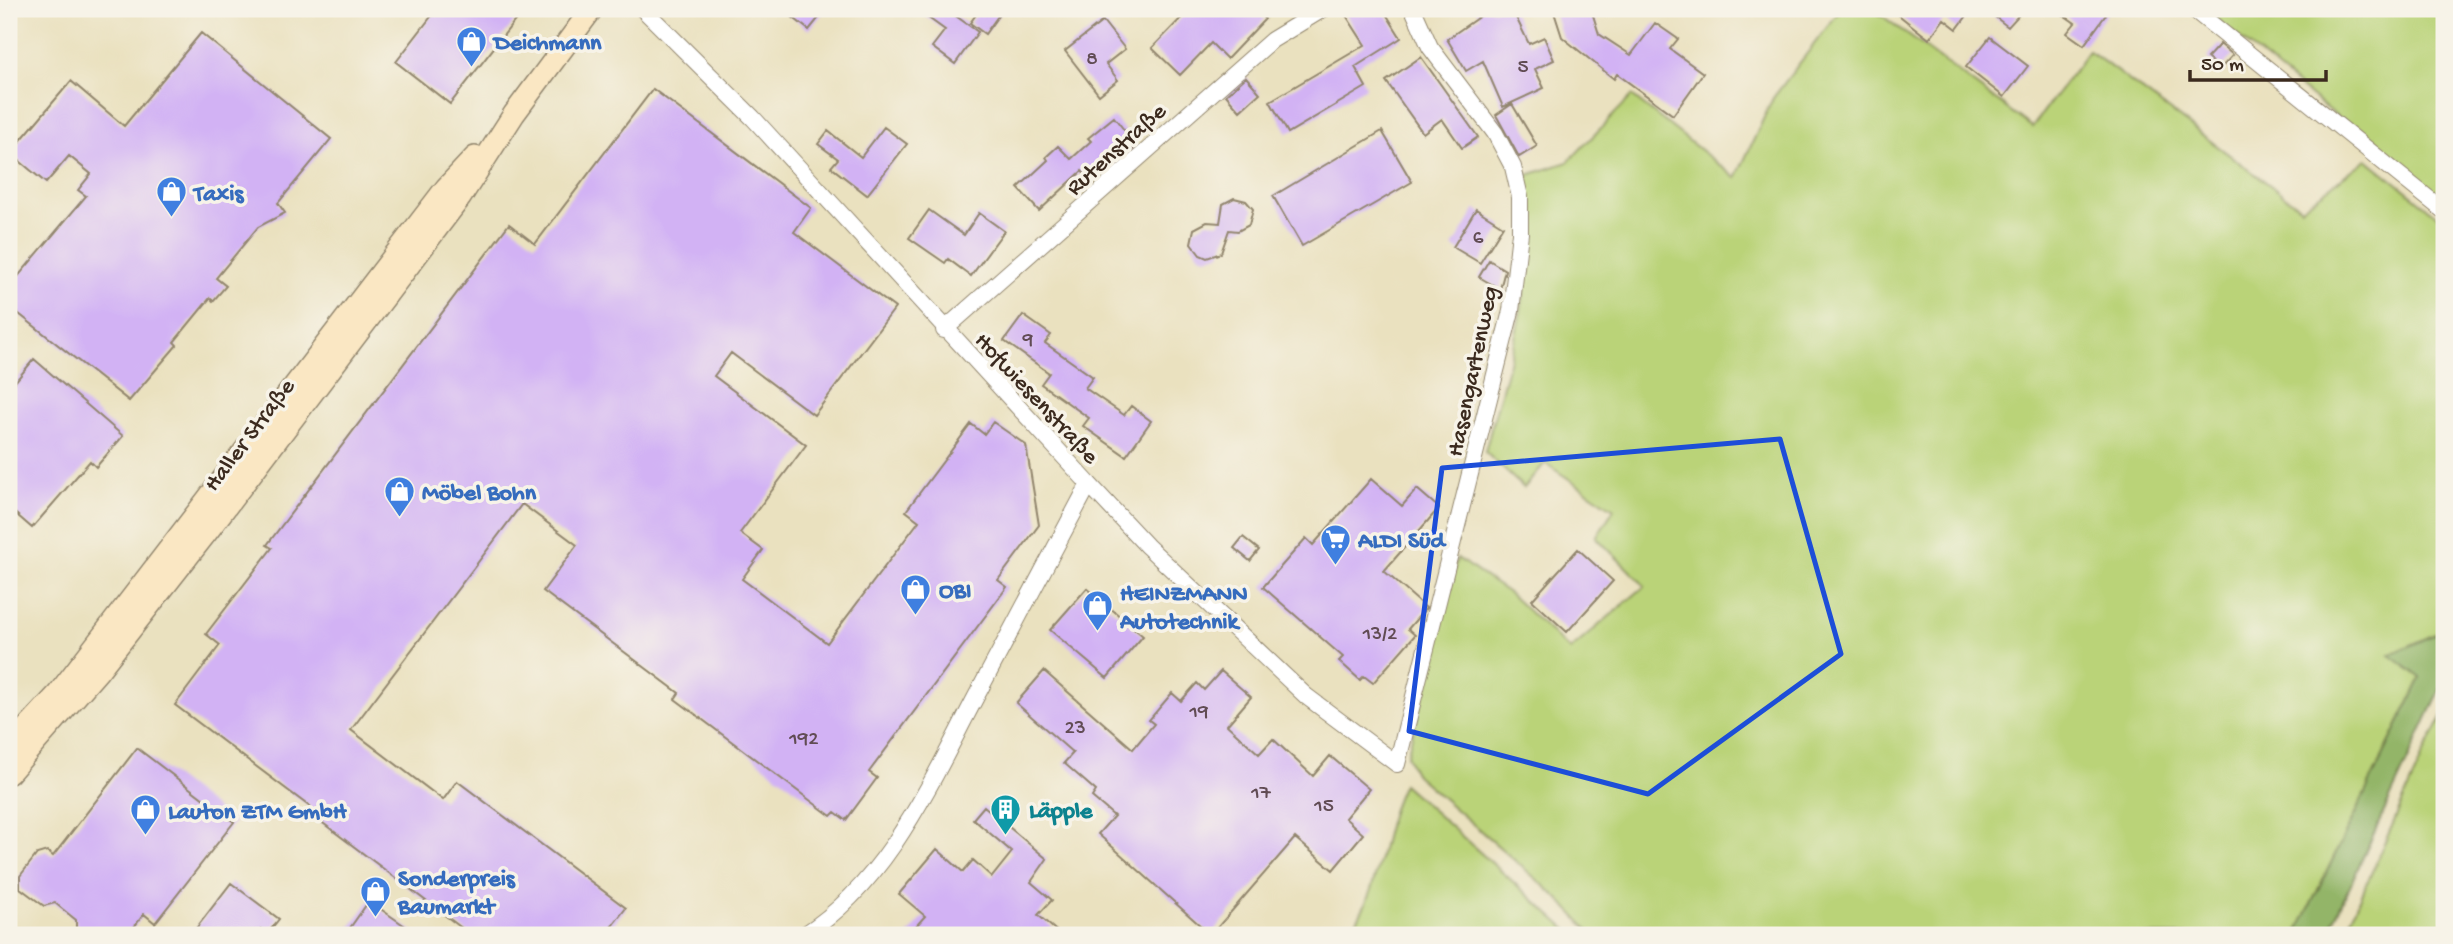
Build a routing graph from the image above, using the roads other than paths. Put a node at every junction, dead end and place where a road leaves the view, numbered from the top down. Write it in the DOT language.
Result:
graph roads {
  1 [pos="592,9"];
  2 [pos="643,9"];
  3 [pos="1323,9"];
  4 [pos="1413,9"];
  5 [pos="2193,9"];
  6 [pos="514,114"];
  7 [pos="2444,211"];
  8 [pos="944,330"];
  9 [pos="1089,484"];
  10 [pos="9,747"];
  11 [pos="9,773"];
  12 [pos="804,935"];
  1 -- 6 [label="main road, Haller Straße"];
  2 -- 8 [label="street, Hofwiesenstraße"];
  3 -- 8 [label="street, Rutenstraße"];
  4 -- 9 [label="street, Hasengartenweg"];
  5 -- 7 [label="street"];
  6 -- 10 [label="main road, Haller Straße"];
  6 -- 11 [label="main road, Haller Straße"];
  8 -- 9 [label="street, Hofwiesenstraße"];
  9 -- 12 [label="street, Hofwiesenstraße"];
}
